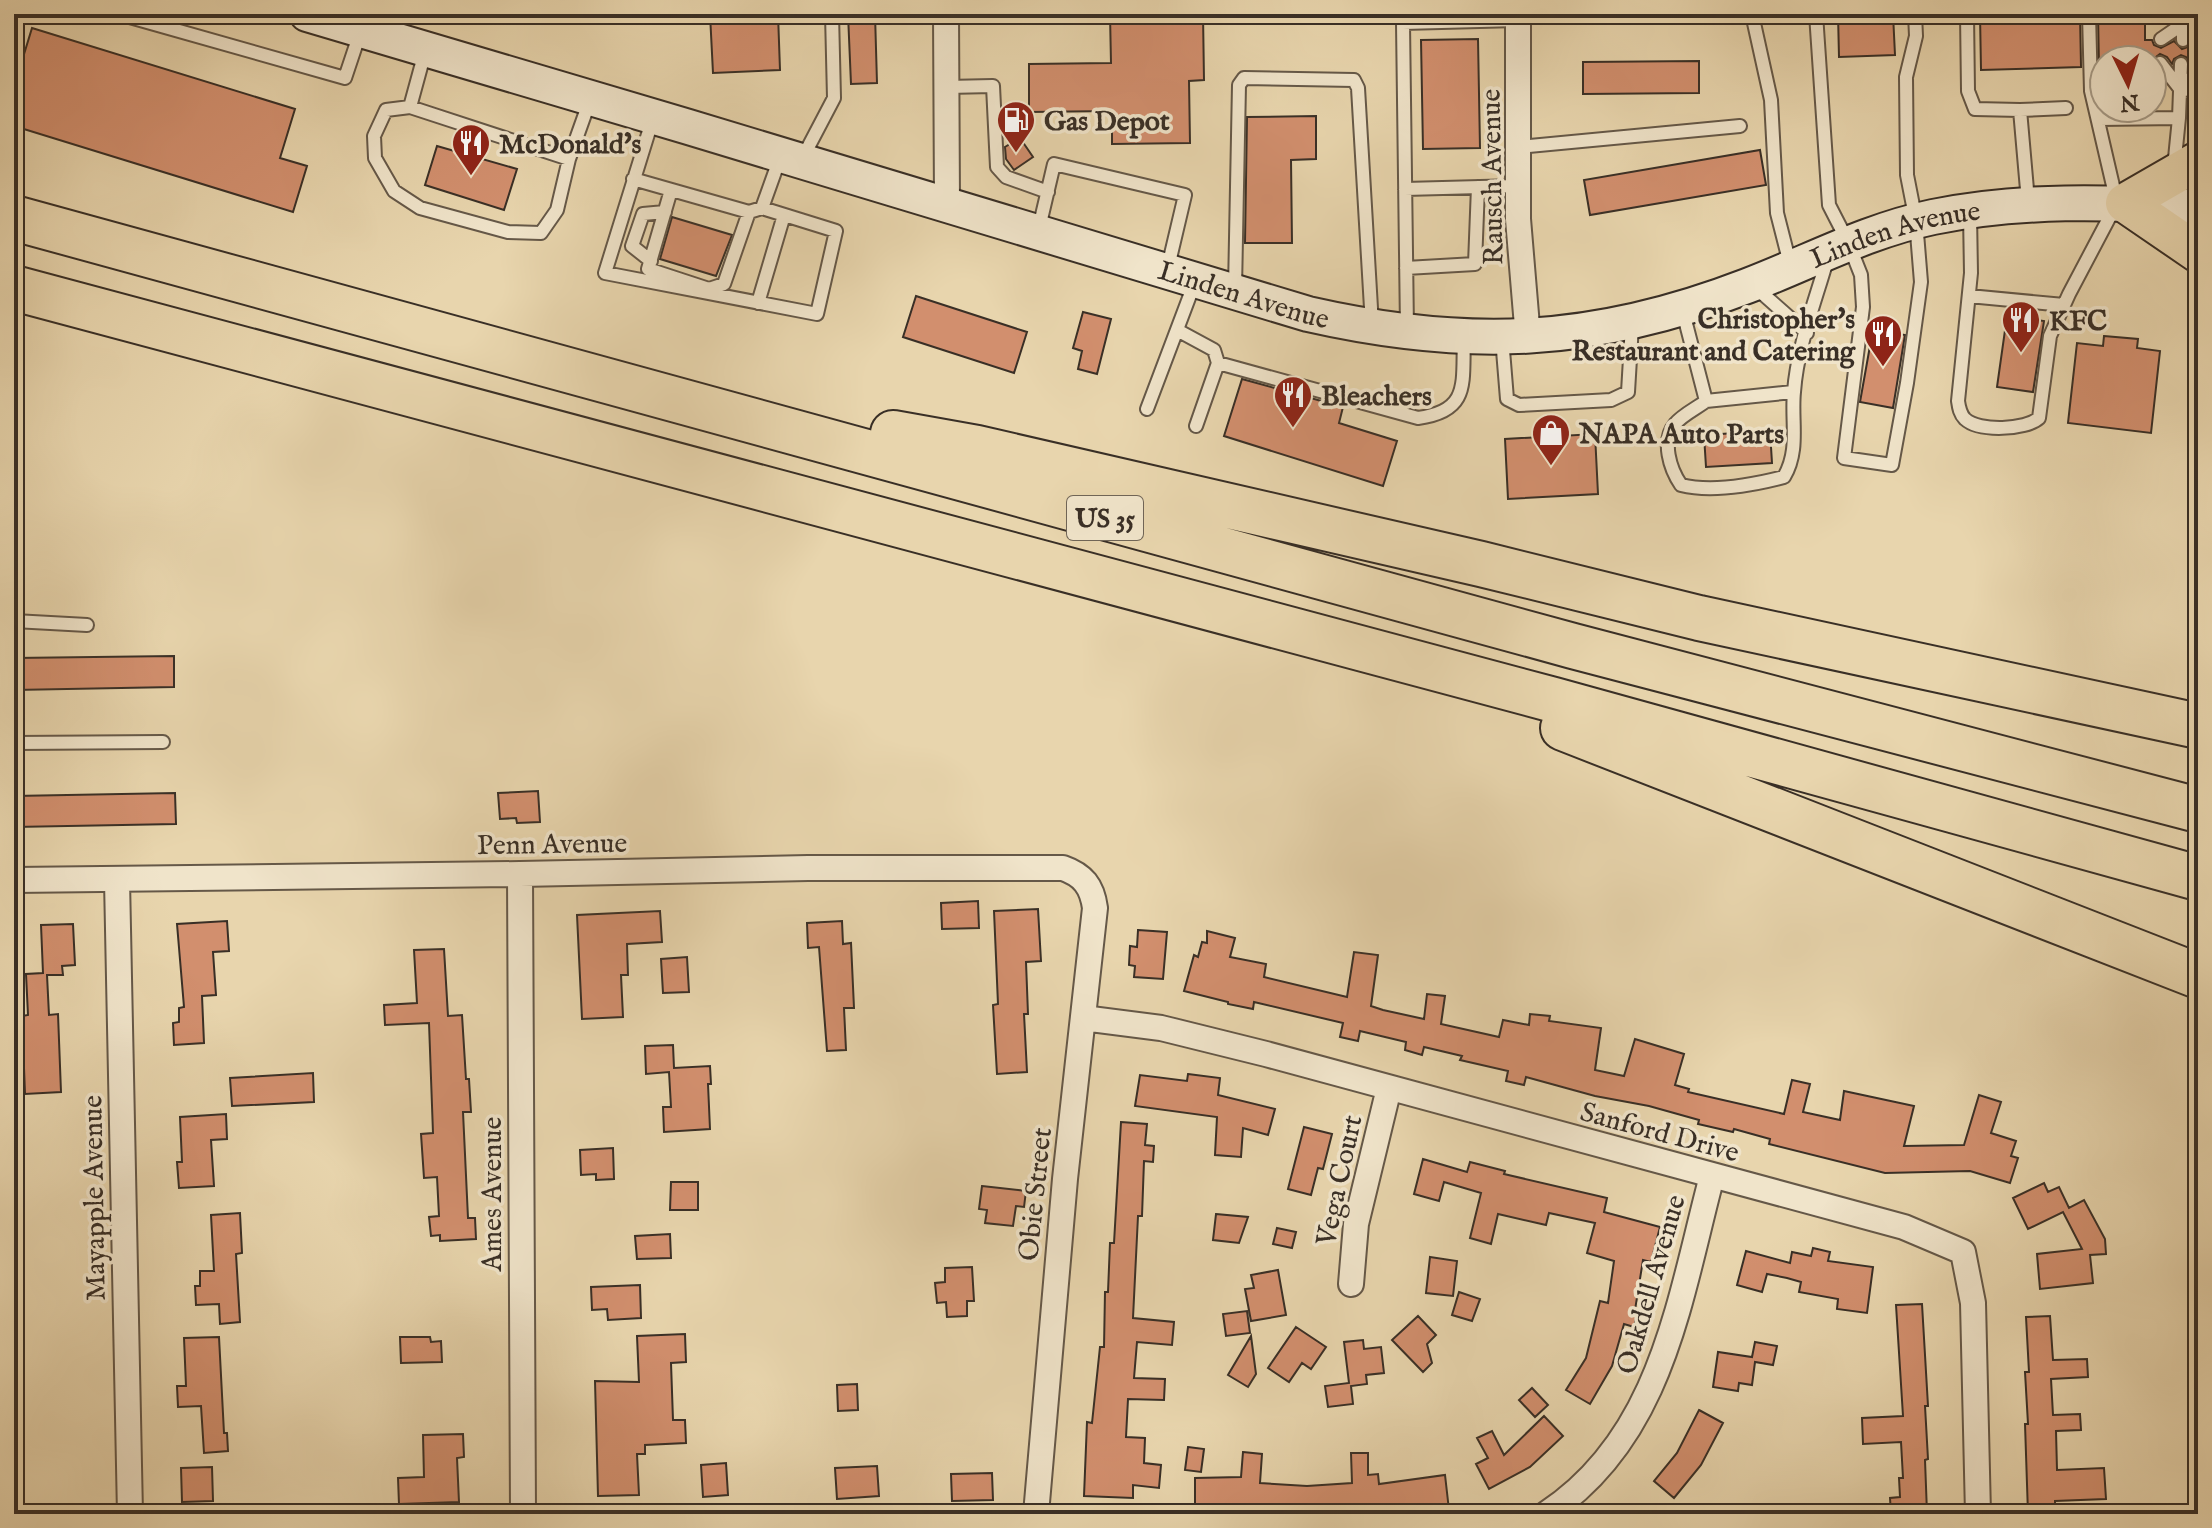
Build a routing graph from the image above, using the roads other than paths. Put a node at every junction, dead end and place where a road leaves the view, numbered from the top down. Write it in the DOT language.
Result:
graph roads {
  1 [pos="119,14"];
  2 [pos="307,14"];
  3 [pos="832,14"];
  4 [pos="946,14"];
  5 [pos="1752,14"];
  6 [pos="1816,14"];
  7 [pos="1915,14"];
  8 [pos="1967,14"];
  9 [pos="2089,14"];
  10 [pos="1518,17"];
  11 [pos="2183,19"];
  12 [pos="361,30"];
  13 [pos="2198,36"];
  14 [pos="2161,39"];
  15 [pos="2183,40"];
  16 [pos="2090,44"];
  17 [pos="426,49"];
  18 [pos="2181,64"];
  19 [pos="2198,70"];
  20 [pos="2168,73"];
  21 [pos="947,87"];
  22 [pos="2198,89"];
  23 [pos="2181,90"];
  24 [pos="590,100"];
  25 [pos="410,107"];
  26 [pos="2066,108"];
  27 [pos="2020,110"];
  28 [pos="653,118"];
  29 [pos="2168,118"];
  30 [pos="2179,118"];
  31 [pos="2100,124"];
  32 [pos="1740,126"];
  33 [pos="1518,147"];
  34 [pos="792,156"];
  35 [pos="569,159"];
  36 [pos="2186,168"];
  37 [pos="633,179"];
  38 [pos="1518,186"];
  39 [pos="1478,187"];
  40 [pos="1405,189"];
  41 [pos="671,190"];
  42 [pos="1048,192"];
  43 [pos="947,202"];
  44 [pos="2121,203"];
  45 [pos="2029,205"];
  46 [pos="2198,207"];
  47 [pos="756,210"];
  48 [pos="1970,211"];
  49 [pos="665,212"];
  50 [pos="784,215"];
  51 [pos="14,218"];
  52 [pos="1916,221"];
  53 [pos="1038,230"];
  54 [pos="1840,246"];
  55 [pos="2198,253"];
  56 [pos="651,261"];
  57 [pos="1790,267"];
  58 [pos="1406,268"];
  59 [pos="1182,275"];
  60 [pos="1752,284"];
  61 [pos="14,288"];
  62 [pos="1235,291"];
  63 [pos="1969,296"];
  64 [pos="758,303"];
  65 [pos="2064,305"];
  66 [pos="1682,309"];
  67 [pos="1632,322"];
  68 [pos="1373,328"];
  69 [pos="1177,330"];
  70 [pos="1407,333"];
  71 [pos="1807,333"];
  72 [pos="1464,338"];
  73 [pos="1515,338"];
  74 [pos="1218,363"];
  75 [pos="618,384"];
  76 [pos="1793,392"];
  77 [pos="1706,401"];
  78 [pos="1147,409"];
  79 [pos="1196,426"];
  80 [pos="1201,605"];
  81 [pos="14,621"];
  82 [pos="87,625"];
  83 [pos="2198,726"];
  84 [pos="163,742"];
  85 [pos="14,743"];
  86 [pos="2198,810"];
  87 [pos="520,874"];
  88 [pos="2198,878"];
  89 [pos="14,880"];
  90 [pos="117,880"];
  91 [pos="1086,882"];
  92 [pos="2198,976"];
  93 [pos="1083,1018"];
  94 [pos="1389,1088"];
  95 [pos="1712,1176"];
  96 [pos="1351,1284"];
  97 [pos="130,1514"];
  98 [pos="523,1514"];
  99 [pos="1036,1514"];
  100 [pos="1546,1514"];
  101 [pos="1978,1514"];
  1 -- 12 [label="lane"];
  2 -- 12 [label="main road, Linden Avenue"];
  3 -- 34 [label="lane"];
  4 -- 21 [label="street"];
  5 -- 57 [label="lane"];
  6 -- 54 [label="lane"];
  7 -- 52 [label="lane"];
  8 -- 27 [label="lane"];
  9 -- 16 [label="lane"];
  10 -- 33 [label="street, Rausch Avenue"];
  10 -- 40 [label="lane"];
  11 -- 13 [label="lane"];
  11 -- 14 [label="lane"];
  11 -- 15 [label="lane"];
  12 -- 17 [label="main road, Linden Avenue"];
  17 -- 24 [label="main road, Linden Avenue"];
  17 -- 25 [label="lane"];
  18 -- 23 [label="lane"];
  19 -- 23 [label="lane"];
  20 -- 23 [label="lane"];
  21 -- 42 [label="lane"];
  21 -- 43 [label="street"];
  22 -- 23 [label="lane"];
  23 -- 30 [label="lane"];
  24 -- 28 [label="main road, Linden Avenue"];
  24 -- 35 [label="lane"];
  25 -- 35 [label="lane"];
  25 -- 35 [label="lane"];
  26 -- 27 [label="lane"];
  27 -- 45 [label="lane"];
  28 -- 34 [label="main road, Linden Avenue"];
  28 -- 37 [label="lane"];
  29 -- 30 [label="lane"];
  30 -- 36 [label="lane"];
  31 -- 44 [label="lane"];
  32 -- 33 [label="lane"];
  33 -- 38 [label="street, Rausch Avenue"];
  34 -- 43 [label="main road, Linden Avenue"];
  34 -- 47 [label="lane"];
  36 -- 44 [label="main road"];
  37 -- 41 [label="lane"];
  37 -- 64 [label="lane"];
  38 -- 39 [label="lane"];
  38 -- 73 [label="street, Rausch Avenue"];
  39 -- 40 [label="lane"];
  39 -- 58 [label="lane"];
  40 -- 58 [label="lane"];
  41 -- 47 [label="lane"];
  41 -- 49 [label="lane"];
  42 -- 53 [label="lane"];
  42 -- 59 [label="lane"];
  43 -- 53 [label="main road, Linden Avenue"];
  44 -- 45 [label="main road, Linden Avenue"];
  44 -- 46 [label="main road, Linden Avenue"];
  44 -- 55 [label="main road"];
  44 -- 65 [label="lane"];
  45 -- 48 [label="main road, Linden Avenue"];
  47 -- 50 [label="lane"];
  47 -- 56 [label="lane"];
  48 -- 52 [label="main road, Linden Avenue"];
  48 -- 63 [label="lane"];
  49 -- 56 [label="lane"];
  49 -- 56 [label="lane"];
  50 -- 64 [label="lane"];
  50 -- 64 [label="lane"];
  51 -- 75 [label="highway, US 35"];
  52 -- 54 [label="main road, Linden Avenue"];
  52 -- 54 [label="lane"];
  53 -- 59 [label="main road, Linden Avenue"];
  54 -- 57 [label="main road, Linden Avenue"];
  54 -- 71 [label="lane"];
  57 -- 60 [label="main road, Linden Avenue"];
  58 -- 70 [label="lane"];
  59 -- 62 [label="main road, Linden Avenue"];
  59 -- 69 [label="lane"];
  60 -- 66 [label="main road, Linden Avenue"];
  60 -- 71 [label="lane"];
  61 -- 80 [label="highway, US 35"];
  62 -- 68 [label="main road, Linden Avenue"];
  62 -- 68 [label="lane"];
  63 -- 65 [label="lane"];
  63 -- 65 [label="lane"];
  66 -- 67 [label="main road, Linden Avenue"];
  66 -- 77 [label="lane"];
  67 -- 73 [label="main road, Linden Avenue"];
  67 -- 73 [label="lane"];
  68 -- 70 [label="main road, Linden Avenue"];
  69 -- 74 [label="lane"];
  69 -- 78 [label="lane"];
  70 -- 72 [label="main road, Linden Avenue"];
  71 -- 76 [label="lane"];
  72 -- 73 [label="main road, Linden Avenue"];
  72 -- 74 [label="lane"];
  74 -- 79 [label="lane"];
  75 -- 83 [label="highway"];
  75 -- 86 [label="highway, US 35"];
  76 -- 77 [label="lane"];
  76 -- 77 [label="lane"];
  80 -- 88 [label="highway, US 35"];
  80 -- 92 [label="highway"];
  81 -- 82 [label="lane"];
  84 -- 85 [label="lane"];
  87 -- 90 [label="street, Penn Avenue"];
  87 -- 91 [label="street, Penn Avenue"];
  87 -- 98 [label="street, Ames Avenue"];
  89 -- 90 [label="street, Penn Avenue"];
  90 -- 97 [label="street, Mayapple Avenue"];
  91 -- 93 [label="street, Obie Street"];
  93 -- 94 [label="street, Sanford Drive"];
  93 -- 99 [label="street, Obie Street"];
  94 -- 95 [label="street, Sanford Drive"];
  94 -- 96 [label="street, Vega Court"];
  95 -- 100 [label="street, Oakdell Avenue"];
  95 -- 101 [label="street, Sanford Drive"];
}
